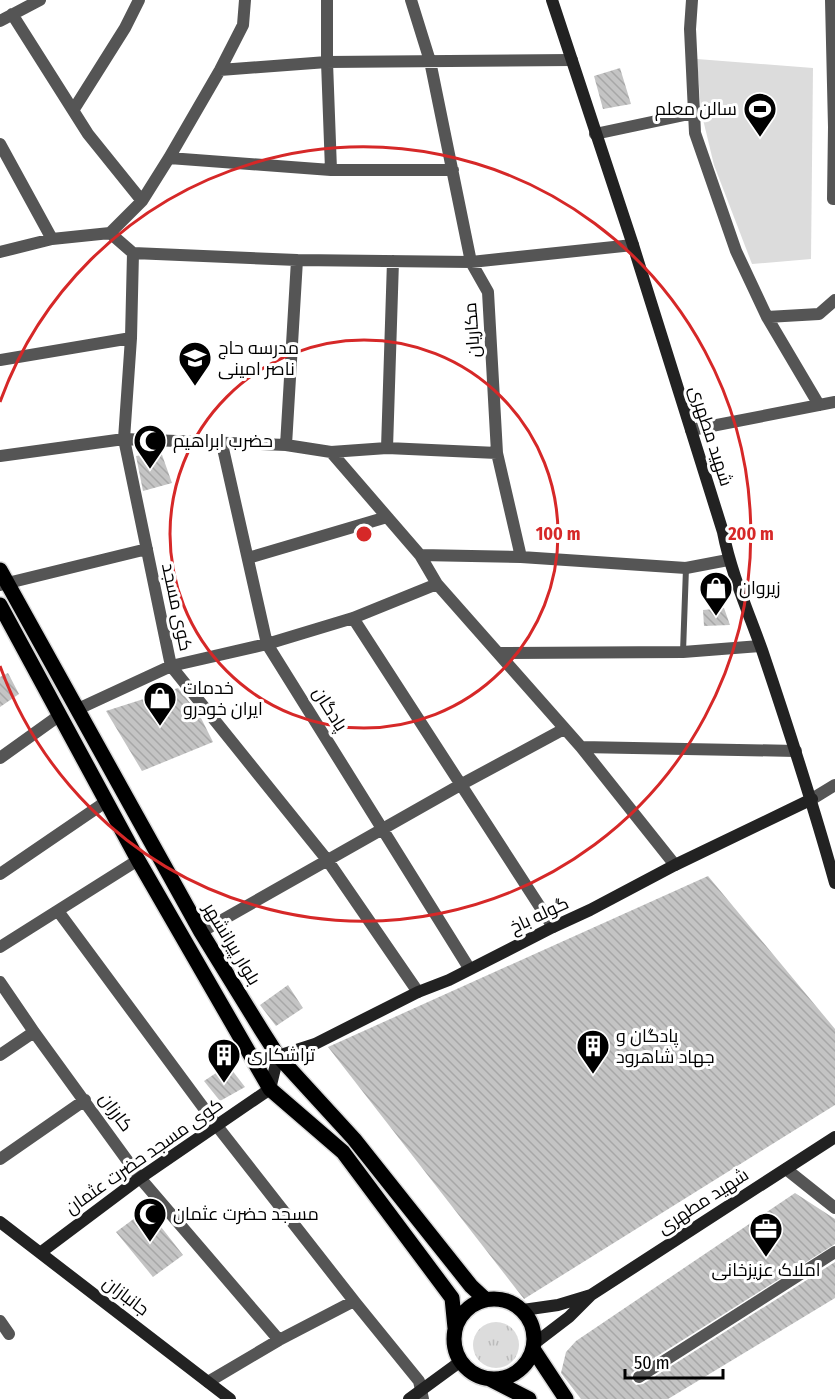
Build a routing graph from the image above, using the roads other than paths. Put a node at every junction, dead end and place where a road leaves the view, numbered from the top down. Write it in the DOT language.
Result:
graph roads {
  1 [pos="40,0"];
  2 [pos="139,0"];
  3 [pos="245,0"];
  4 [pos="327,0"];
  5 [pos="411,0"];
  6 [pos="552,0"];
  7 [pos="692,0"];
  8 [pos="831,0"];
  9 [pos="12,14"];
  10 [pos="0,21"];
  11 [pos="834,31"];
  12 [pos="572,60"];
  13 [pos="430,61"];
  14 [pos="327,62"];
  15 [pos="220,70"];
  16 [pos="74,109"];
  17 [pos="694,113"];
  18 [pos="834,127"];
  19 [pos="595,134"];
  20 [pos="0,144"];
  21 [pos="169,158"];
  22 [pos="331,170"];
  23 [pos="453,170"];
  24 [pos="834,199"];
  25 [pos="142,201"];
  26 [pos="110,233"];
  27 [pos="52,238"];
  28 [pos="633,245"];
  29 [pos="0,252"];
  30 [pos="133,253"];
  31 [pos="297,260"];
  32 [pos="393,261"];
  33 [pos="471,262"];
  34 [pos="835,300"];
  35 [pos="767,317"];
  36 [pos="131,338"];
  37 [pos="0,360"];
  38 [pos="835,402"];
  39 [pos="819,405"];
  40 [pos="691,430"];
  41 [pos="124,439"];
  42 [pos="222,444"];
  43 [pos="286,446"];
  44 [pos="387,448"];
  45 [pos="331,452"];
  46 [pos="497,453"];
  47 [pos="0,456"];
  48 [pos="387,517"];
  49 [pos="147,549"];
  50 [pos="420,555"];
  51 [pos="521,557"];
  52 [pos="248,558"];
  53 [pos="728,560"];
  54 [pos="686,568"];
  55 [pos="2,579"];
  56 [pos="437,584"];
  57 [pos="0,605"];
  58 [pos="353,618"];
  59 [pos="267,644"];
  60 [pos="760,646"];
  61 [pos="683,652"];
  62 [pos="499,653"];
  63 [pos="171,666"];
  64 [pos="78,709"];
  65 [pos="60,715"];
  66 [pos="564,729"];
  67 [pos="581,747"];
  68 [pos="795,751"];
  69 [pos="0,758"];
  70 [pos="462,784"];
  71 [pos="835,785"];
  72 [pos="812,800"];
  73 [pos="107,801"];
  74 [pos="384,828"];
  75 [pos="138,861"];
  76 [pos="328,861"];
  77 [pos="675,865"];
  78 [pos="0,874"];
  79 [pos="835,883"];
  80 [pos="58,911"];
  81 [pos="553,927"];
  82 [pos="201,932"];
  83 [pos="0,947"];
  84 [pos="469,968"];
  85 [pos="0,982"];
  86 [pos="418,992"];
  87 [pos="34,1032"];
  88 [pos="0,1055"];
  89 [pos="278,1056"];
  90 [pos="270,1089"];
  91 [pos="85,1100"];
  92 [pos="217,1126"];
  93 [pos="835,1137"];
  94 [pos="0,1159"];
  95 [pos="786,1169"];
  96 [pos="140,1178"];
  97 [pos="835,1208"];
  98 [pos="2,1227"];
  99 [pos="835,1252"];
  100 [pos="40,1253"];
  101 [pos="591,1295"];
  102 [pos="486,1300"];
  103 [pos="354,1301"];
  104 [pos="523,1310"];
  105 [pos="0,1321"];
  106 [pos="455,1328"];
  107 [pos="9,1334"];
  108 [pos="279,1340"];
  109 [pos="534,1346"];
  110 [pos="461,1361"];
  111 [pos="639,1377"];
  112 [pos="490,1379"];
  113 [pos="208,1382"];
  114 [pos="423,1393"];
  115 [pos="230,1399"];
  116 [pos="409,1399"];
  117 [pos="529,1399"];
  118 [pos="566,1399"];
  1 -- 9 [label="street"];
  2 -- 16 [label="street"];
  3 -- 15 [label="street"];
  4 -- 14 [label="street"];
  5 -- 13 [label="street, مکاریان"];
  6 -- 12 [label="street, شهید مطهری"];
  7 -- 17 [label="street"];
  8 -- 11 [label="street"];
  9 -- 10 [label="street"];
  9 -- 16 [label="street"];
  11 -- 18 [label="street"];
  12 -- 13 [label="street"];
  12 -- 19 [label="street, شهید مطهری"];
  13 -- 14 [label="street"];
  13 -- 23 [label="street, مکاریان"];
  14 -- 15 [label="street"];
  14 -- 22 [label="street"];
  15 -- 21 [label="street"];
  16 -- 25 [label="street"];
  17 -- 19 [label="street"];
  17 -- 35 [label="street"];
  18 -- 24 [label="street"];
  19 -- 28 [label="street, شهید مطهری"];
  20 -- 27 [label="street"];
  21 -- 22 [label="street"];
  21 -- 25 [label="street"];
  22 -- 23 [label="street"];
  23 -- 33 [label="street, مکاریان"];
  25 -- 26 [label="street"];
  26 -- 27 [label="street"];
  26 -- 30 [label="street"];
  27 -- 29 [label="street"];
  28 -- 33 [label="street"];
  28 -- 40 [label="street, شهید مطهری"];
  30 -- 31 [label="street"];
  30 -- 36 [label="street, کوی مسجد"];
  31 -- 32 [label="street"];
  31 -- 43 [label="street"];
  32 -- 33 [label="street"];
  32 -- 44 [label="street"];
  33 -- 46 [label="street, مکاریان"];
  34 -- 35 [label="street"];
  35 -- 39 [label="street"];
  36 -- 37 [label="street"];
  36 -- 41 [label="street, کوی مسجد"];
  38 -- 39 [label="street"];
  39 -- 40 [label="street"];
  40 -- 53 [label="street, شهید مطهری"];
  41 -- 42 [label="street"];
  41 -- 47 [label="street"];
  41 -- 49 [label="street, کوی مسجد"];
  42 -- 43 [label="street"];
  42 -- 52 [label="street, پادگان"];
  43 -- 45 [label="street"];
  44 -- 45 [label="street"];
  44 -- 46 [label="street"];
  45 -- 48 [label="street"];
  46 -- 51 [label="street, مکاریان"];
  48 -- 50 [label="street"];
  48 -- 52 [label="street"];
  49 -- 55 [label="street"];
  49 -- 63 [label="street, کوی مسجد"];
  50 -- 51 [label="street"];
  50 -- 56 [label="street"];
  51 -- 54 [label="street"];
  52 -- 59 [label="street, پادگان"];
  53 -- 54 [label="street"];
  53 -- 60 [label="street, شهید مطهری"];
  54 -- 61 [label="lane"];
  55 -- 64 [label="main road, بلوار پیرانشهر"];
  56 -- 58 [label="street"];
  56 -- 62 [label="street"];
  57 -- 65 [label="main road"];
  58 -- 59 [label="street"];
  58 -- 70 [label="street"];
  59 -- 63 [label="street"];
  59 -- 74 [label="street, پادگان"];
  60 -- 61 [label="street"];
  60 -- 68 [label="street, شهید مطهری"];
  61 -- 62 [label="street"];
  62 -- 66 [label="street"];
  63 -- 64 [label="street"];
  63 -- 76 [label="street, کوی مسجد"];
  64 -- 82 [label="main road, بلوار پیرانشهر"];
  65 -- 69 [label="street"];
  65 -- 73 [label="main road"];
  66 -- 67 [label="street"];
  66 -- 70 [label="street"];
  67 -- 68 [label="street"];
  67 -- 77 [label="street"];
  68 -- 72 [label="street, شهید مطهری"];
  70 -- 74 [label="street"];
  70 -- 81 [label="street"];
  71 -- 72 [label="street"];
  72 -- 77 [label="street, گوله باخ"];
  72 -- 79 [label="street, شهید مطهری"];
  73 -- 75 [label="main road"];
  73 -- 78 [label="street"];
  74 -- 76 [label="street"];
  74 -- 84 [label="street, پادگان"];
  75 -- 80 [label="street"];
  75 -- 90 [label="main road"];
  76 -- 82 [label="street"];
  76 -- 86 [label="street, کوی مسجد"];
  77 -- 81 [label="street, گوله باخ"];
  80 -- 83 [label="street"];
  80 -- 92 [label="street"];
  81 -- 84 [label="street, گوله باخ"];
  82 -- 89 [label="main road, بلوار پیرانشهر"];
  84 -- 86 [label="street, گوله باخ"];
  85 -- 87 [label="street, کارزان"];
  86 -- 89 [label="street, گوله باخ"];
  87 -- 88 [label="street"];
  87 -- 91 [label="street, کارزان"];
  89 -- 90 [label="street"];
  89 -- 102 [label="main road, بلوار پیرانشهر"];
  90 -- 92 [label="street, کوی مسجد حضرت عثمان"];
  90 -- 106 [label="main road"];
  91 -- 94 [label="street"];
  91 -- 96 [label="street, کارزان"];
  92 -- 96 [label="street, کوی مسجد حضرت عثمان"];
  92 -- 103 [label="street"];
  93 -- 95 [label="street, شهید مطهری"];
  95 -- 97 [label="street"];
  95 -- 101 [label="street, شهید مطهری"];
  96 -- 100 [label="street, کوی مسجد حضرت عثمان"];
  96 -- 108 [label="street, کارزان"];
  98 -- 100 [label="street, جانبازان"];
  99 -- 111 [label="street"];
  100 -- 113 [label="street, جانبازان"];
  101 -- 104 [label="street"];
  101 -- 109 [label="street"];
  102 -- 104 [label="main road"];
  102 -- 106 [label="main road"];
  103 -- 108 [label="street"];
  103 -- 114 [label="street"];
  104 -- 109 [label="main road"];
  105 -- 107 [label="street"];
  106 -- 110 [label="main road"];
  108 -- 113 [label="street"];
  109 -- 112 [label="main road"];
  109 -- 118 [label="main road"];
  110 -- 112 [label="main road"];
  110 -- 114 [label="street"];
  112 -- 117 [label="main road"];
  113 -- 115 [label="street, جانبازان"];
  114 -- 116 [label="street"];
}
